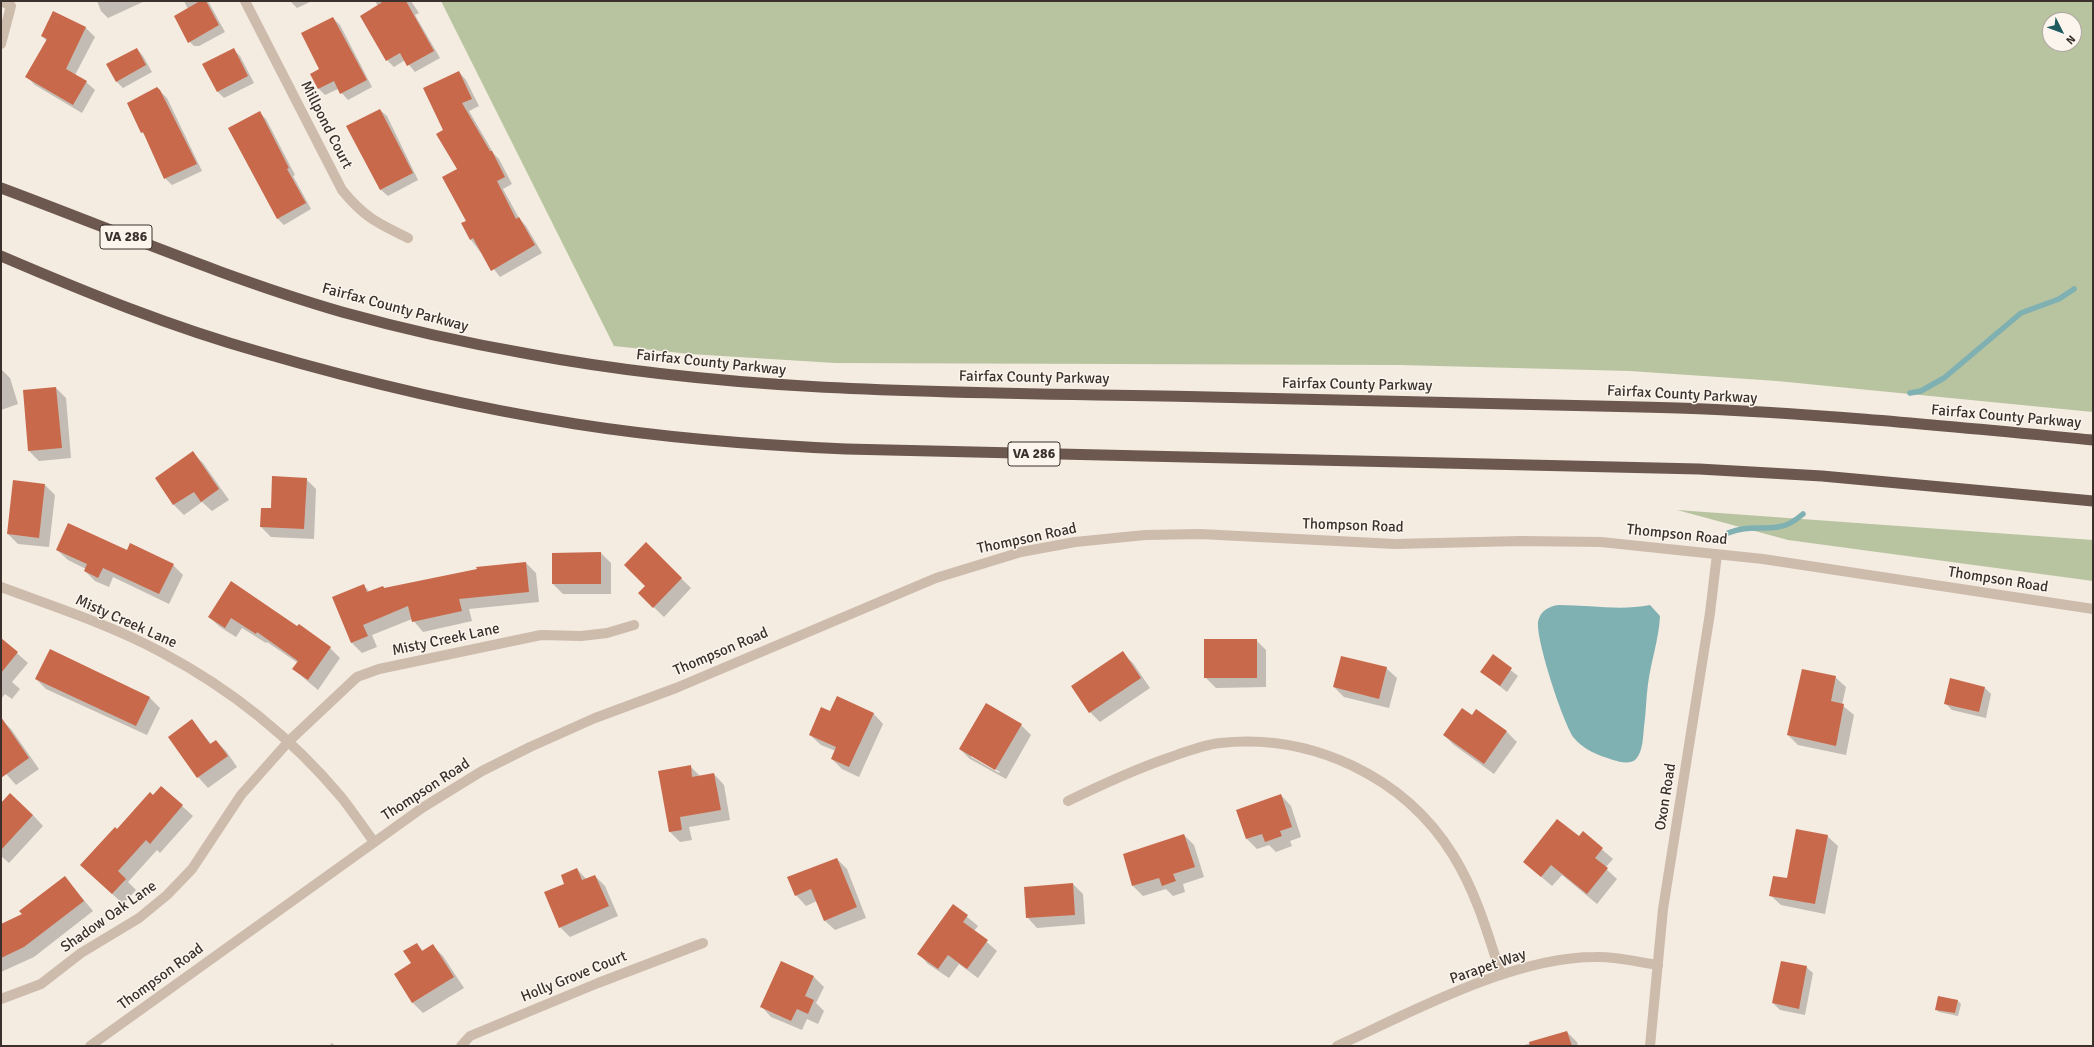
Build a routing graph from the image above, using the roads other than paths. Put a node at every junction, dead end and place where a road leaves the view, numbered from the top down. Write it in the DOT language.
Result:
graph roads {
  1 [pos="1,1"];
  2 [pos="245,1"];
  3 [pos="12,3"];
  4 [pos="1,20"];
  5 [pos="1,44"];
  6 [pos="1,188"];
  7 [pos="408,238"];
  8 [pos="1,256"];
  9 [pos="2093,440"];
  10 [pos="2093,501"];
  11 [pos="1717,554"];
  12 [pos="1,587"];
  13 [pos="2093,609"];
  14 [pos="634,625"];
  15 [pos="289,741"];
  16 [pos="1068,801"];
  17 [pos="374,842"];
  18 [pos="703,943"];
  19 [pos="1658,965"];
  20 [pos="1500,975"];
  21 [pos="1,1000"];
  22 [pos="90,1046"];
  23 [pos="461,1046"];
  24 [pos="1337,1046"];
  25 [pos="1650,1046"];
  1 -- 3 [label="street"];
  2 -- 7 [label="street, Millpond Court"];
  3 -- 4 [label="street"];
  3 -- 5 [label="street"];
  6 -- 9 [label="highway, Fairfax County Parkway / VA 286"];
  8 -- 10 [label="highway, VA 286"];
  11 -- 13 [label="street, Thompson Road"];
  11 -- 17 [label="street, Thompson Road"];
  11 -- 19 [label="street, Oxon Road"];
  12 -- 15 [label="street, Misty Creek Lane"];
  14 -- 15 [label="street, Misty Creek Lane"];
  15 -- 17 [label="street, Misty Creek Lane"];
  15 -- 21 [label="street, Shadow Oak Lane"];
  16 -- 20 [label="street"];
  17 -- 22 [label="street, Thompson Road"];
  18 -- 23 [label="street, Holly Grove Court"];
  19 -- 20 [label="street, Parapet Way"];
  19 -- 25 [label="street, Oxon Road"];
  20 -- 24 [label="street, Parapet Way"];
}
